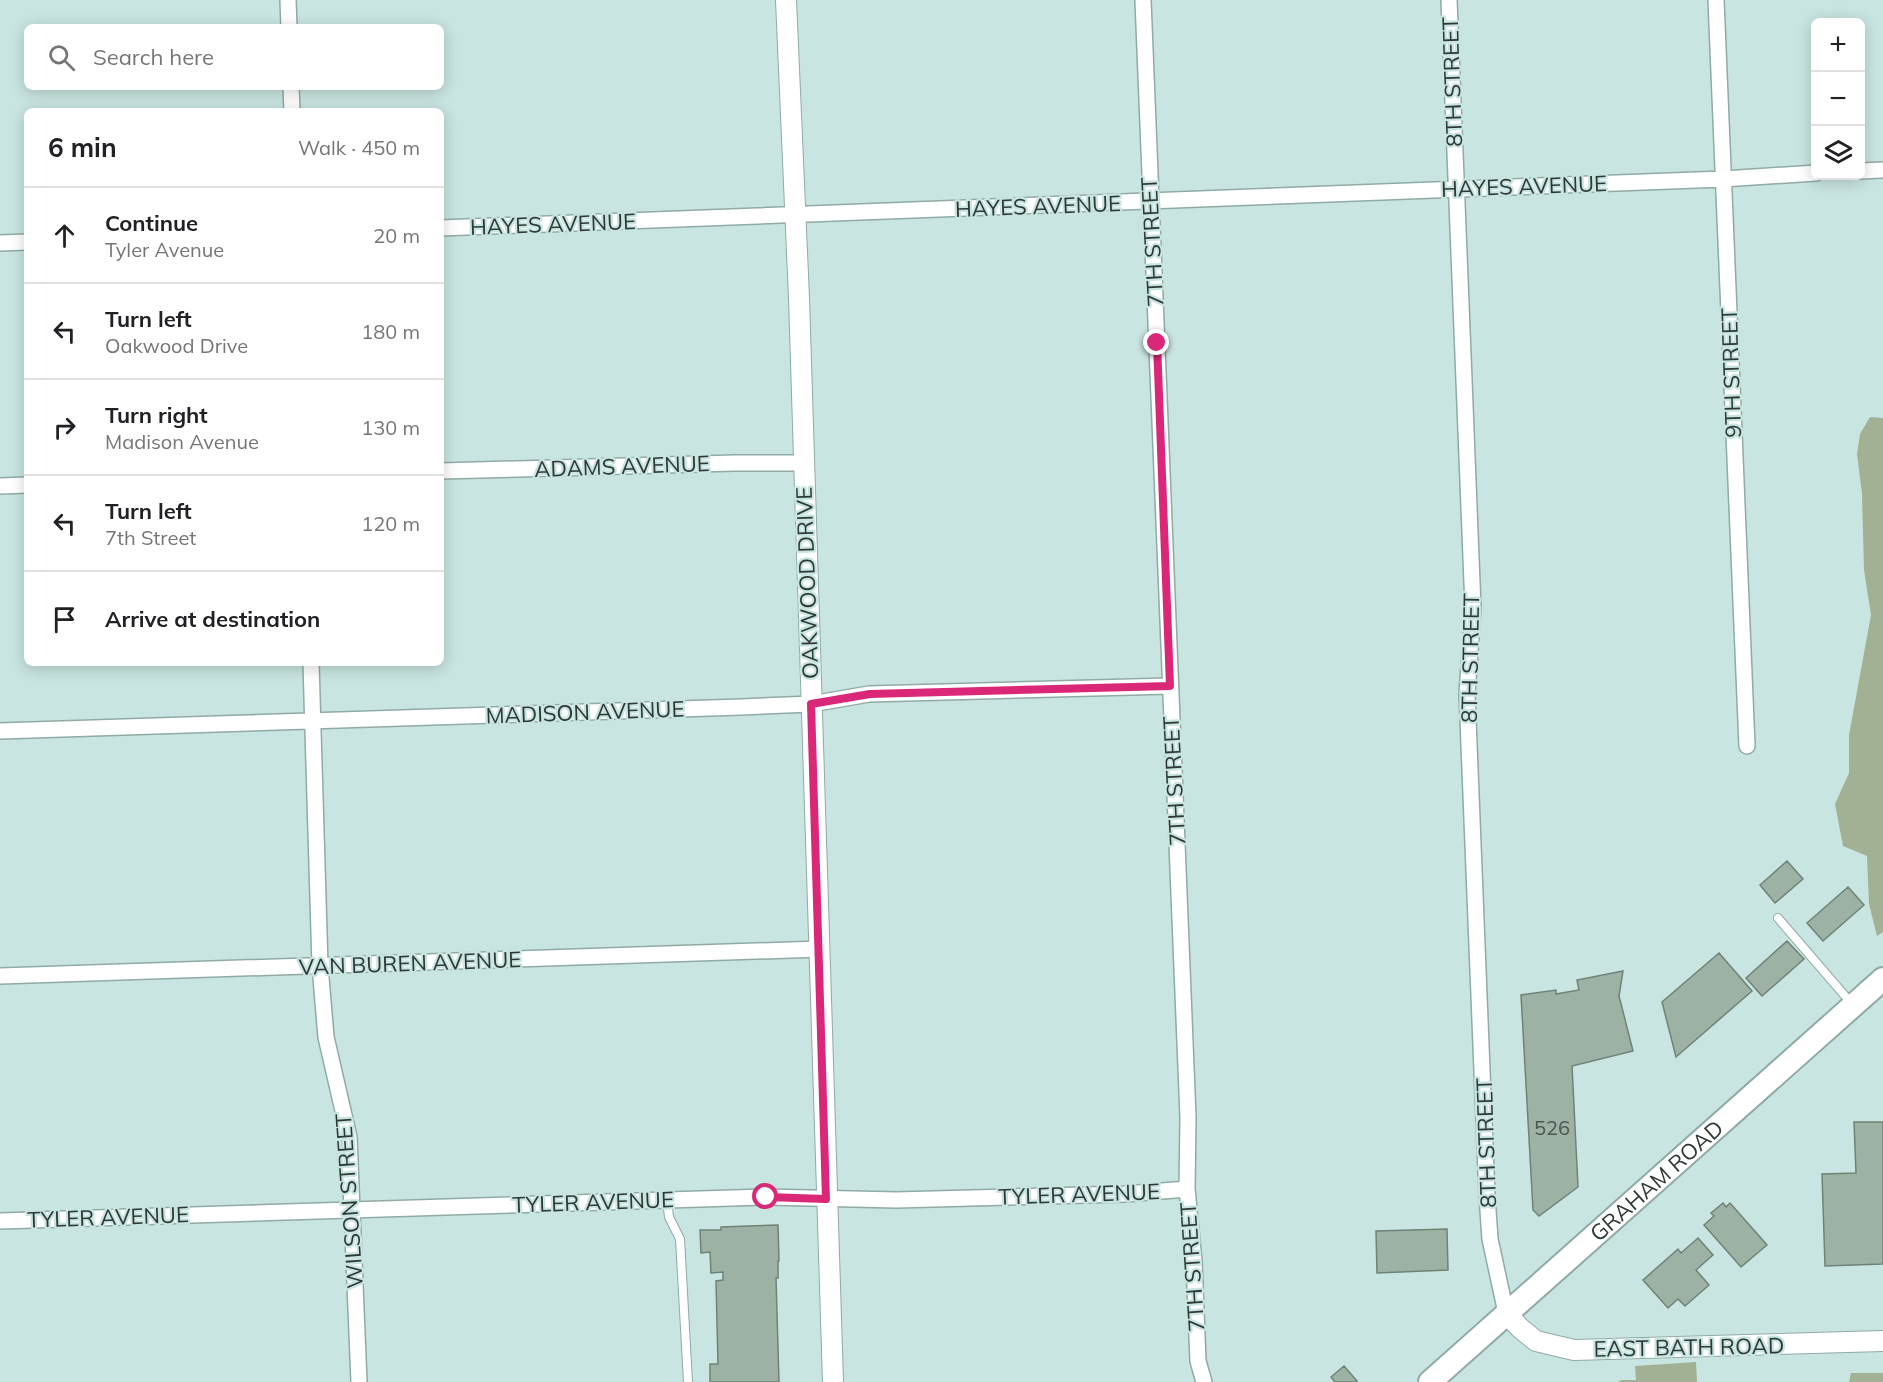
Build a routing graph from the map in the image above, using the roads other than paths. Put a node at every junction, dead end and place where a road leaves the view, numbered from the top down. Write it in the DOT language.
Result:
graph roads {
  1 [pos="288,0"];
  2 [pos="786,0"];
  3 [pos="1143,0"];
  4 [pos="1449,0"];
  5 [pos="1716,0"];
  6 [pos="289,24"];
  7 [pos="291,90"];
  8 [pos="292,108"];
  9 [pos="1865,171"];
  10 [pos="1883,171"];
  11 [pos="1811,173"];
  12 [pos="1723,179"];
  13 [pos="1456,189"];
  14 [pos="1150,202"];
  15 [pos="794,216"];
  16 [pos="444,228"];
  17 [pos="24,242"];
  18 [pos="0,243"];
  19 [pos="803,463"];
  20 [pos="444,471"];
  21 [pos="24,485"];
  22 [pos="0,486"];
  23 [pos="311,666"];
  24 [pos="1170,686"];
  25 [pos="811,704"];
  26 [pos="312,721"];
  27 [pos="0,731"];
  28 [pos="1747,746"];
  29 [pos="1778,918"];
  30 [pos="819,949"];
  31 [pos="320,966"];
  32 [pos="0,976"];
  33 [pos="1883,979"];
  34 [pos="1853,1005"];
  35 [pos="1187,1189"];
  36 [pos="826,1199"];
  37 [pos="668,1200"];
  38 [pos="352,1209"];
  39 [pos="0,1221"];
  40 [pos="1506,1313"];
  41 [pos="1883,1341"];
  42 [pos="359,1382"];
  43 [pos="688,1382"];
  44 [pos="832,1382"];
  45 [pos="1204,1382"];
  46 [pos="1430,1382"];
  1 -- 6 [label="street"];
  2 -- 15 [label="street, OAKWOOD DRIVE"];
  3 -- 14 [label="street, 7TH STREET"];
  4 -- 13 [label="street, 8TH STREET"];
  5 -- 12 [label="street, 9TH STREET"];
  7 -- 8 [label="street"];
  9 -- 10 [label="street"];
  11 -- 12 [label="street, HAYES AVENUE"];
  12 -- 13 [label="street, HAYES AVENUE"];
  12 -- 28 [label="street, 9TH STREET"];
  13 -- 14 [label="street, HAYES AVENUE"];
  13 -- 40 [label="street, 8TH STREET"];
  14 -- 15 [label="street, HAYES AVENUE"];
  14 -- 24 [label="street, 7TH STREET"];
  15 -- 16 [label="street, HAYES AVENUE"];
  15 -- 19 [label="street, OAKWOOD DRIVE"];
  17 -- 18 [label="street"];
  19 -- 20 [label="street, ADAMS AVENUE"];
  19 -- 25 [label="street, OAKWOOD DRIVE"];
  21 -- 22 [label="street"];
  23 -- 26 [label="street, WILSON STREET"];
  24 -- 25 [label="street, MADISON AVENUE"];
  24 -- 35 [label="street, 7TH STREET"];
  25 -- 26 [label="street, MADISON AVENUE"];
  25 -- 30 [label="street, OAKWOOD DRIVE"];
  26 -- 27 [label="street, MADISON AVENUE"];
  26 -- 31 [label="street, WILSON STREET"];
  29 -- 34 [label="lane"];
  30 -- 31 [label="street, VAN BUREN AVENUE"];
  30 -- 36 [label="street, OAKWOOD DRIVE"];
  31 -- 32 [label="street, VAN BUREN AVENUE"];
  31 -- 38 [label="street, WILSON STREET"];
  33 -- 34 [label="main road, GRAHAM ROAD"];
  34 -- 40 [label="main road, GRAHAM ROAD"];
  35 -- 36 [label="street, TYLER AVENUE"];
  35 -- 45 [label="street, 7TH STREET"];
  36 -- 37 [label="street, TYLER AVENUE"];
  36 -- 44 [label="street, OAKWOOD DRIVE"];
  37 -- 38 [label="street, TYLER AVENUE"];
  37 -- 43 [label="lane"];
  38 -- 39 [label="street, TYLER AVENUE"];
  38 -- 42 [label="street, WILSON STREET"];
  40 -- 41 [label="street, EAST BATH ROAD"];
  40 -- 46 [label="main road, GRAHAM ROAD"];
}
